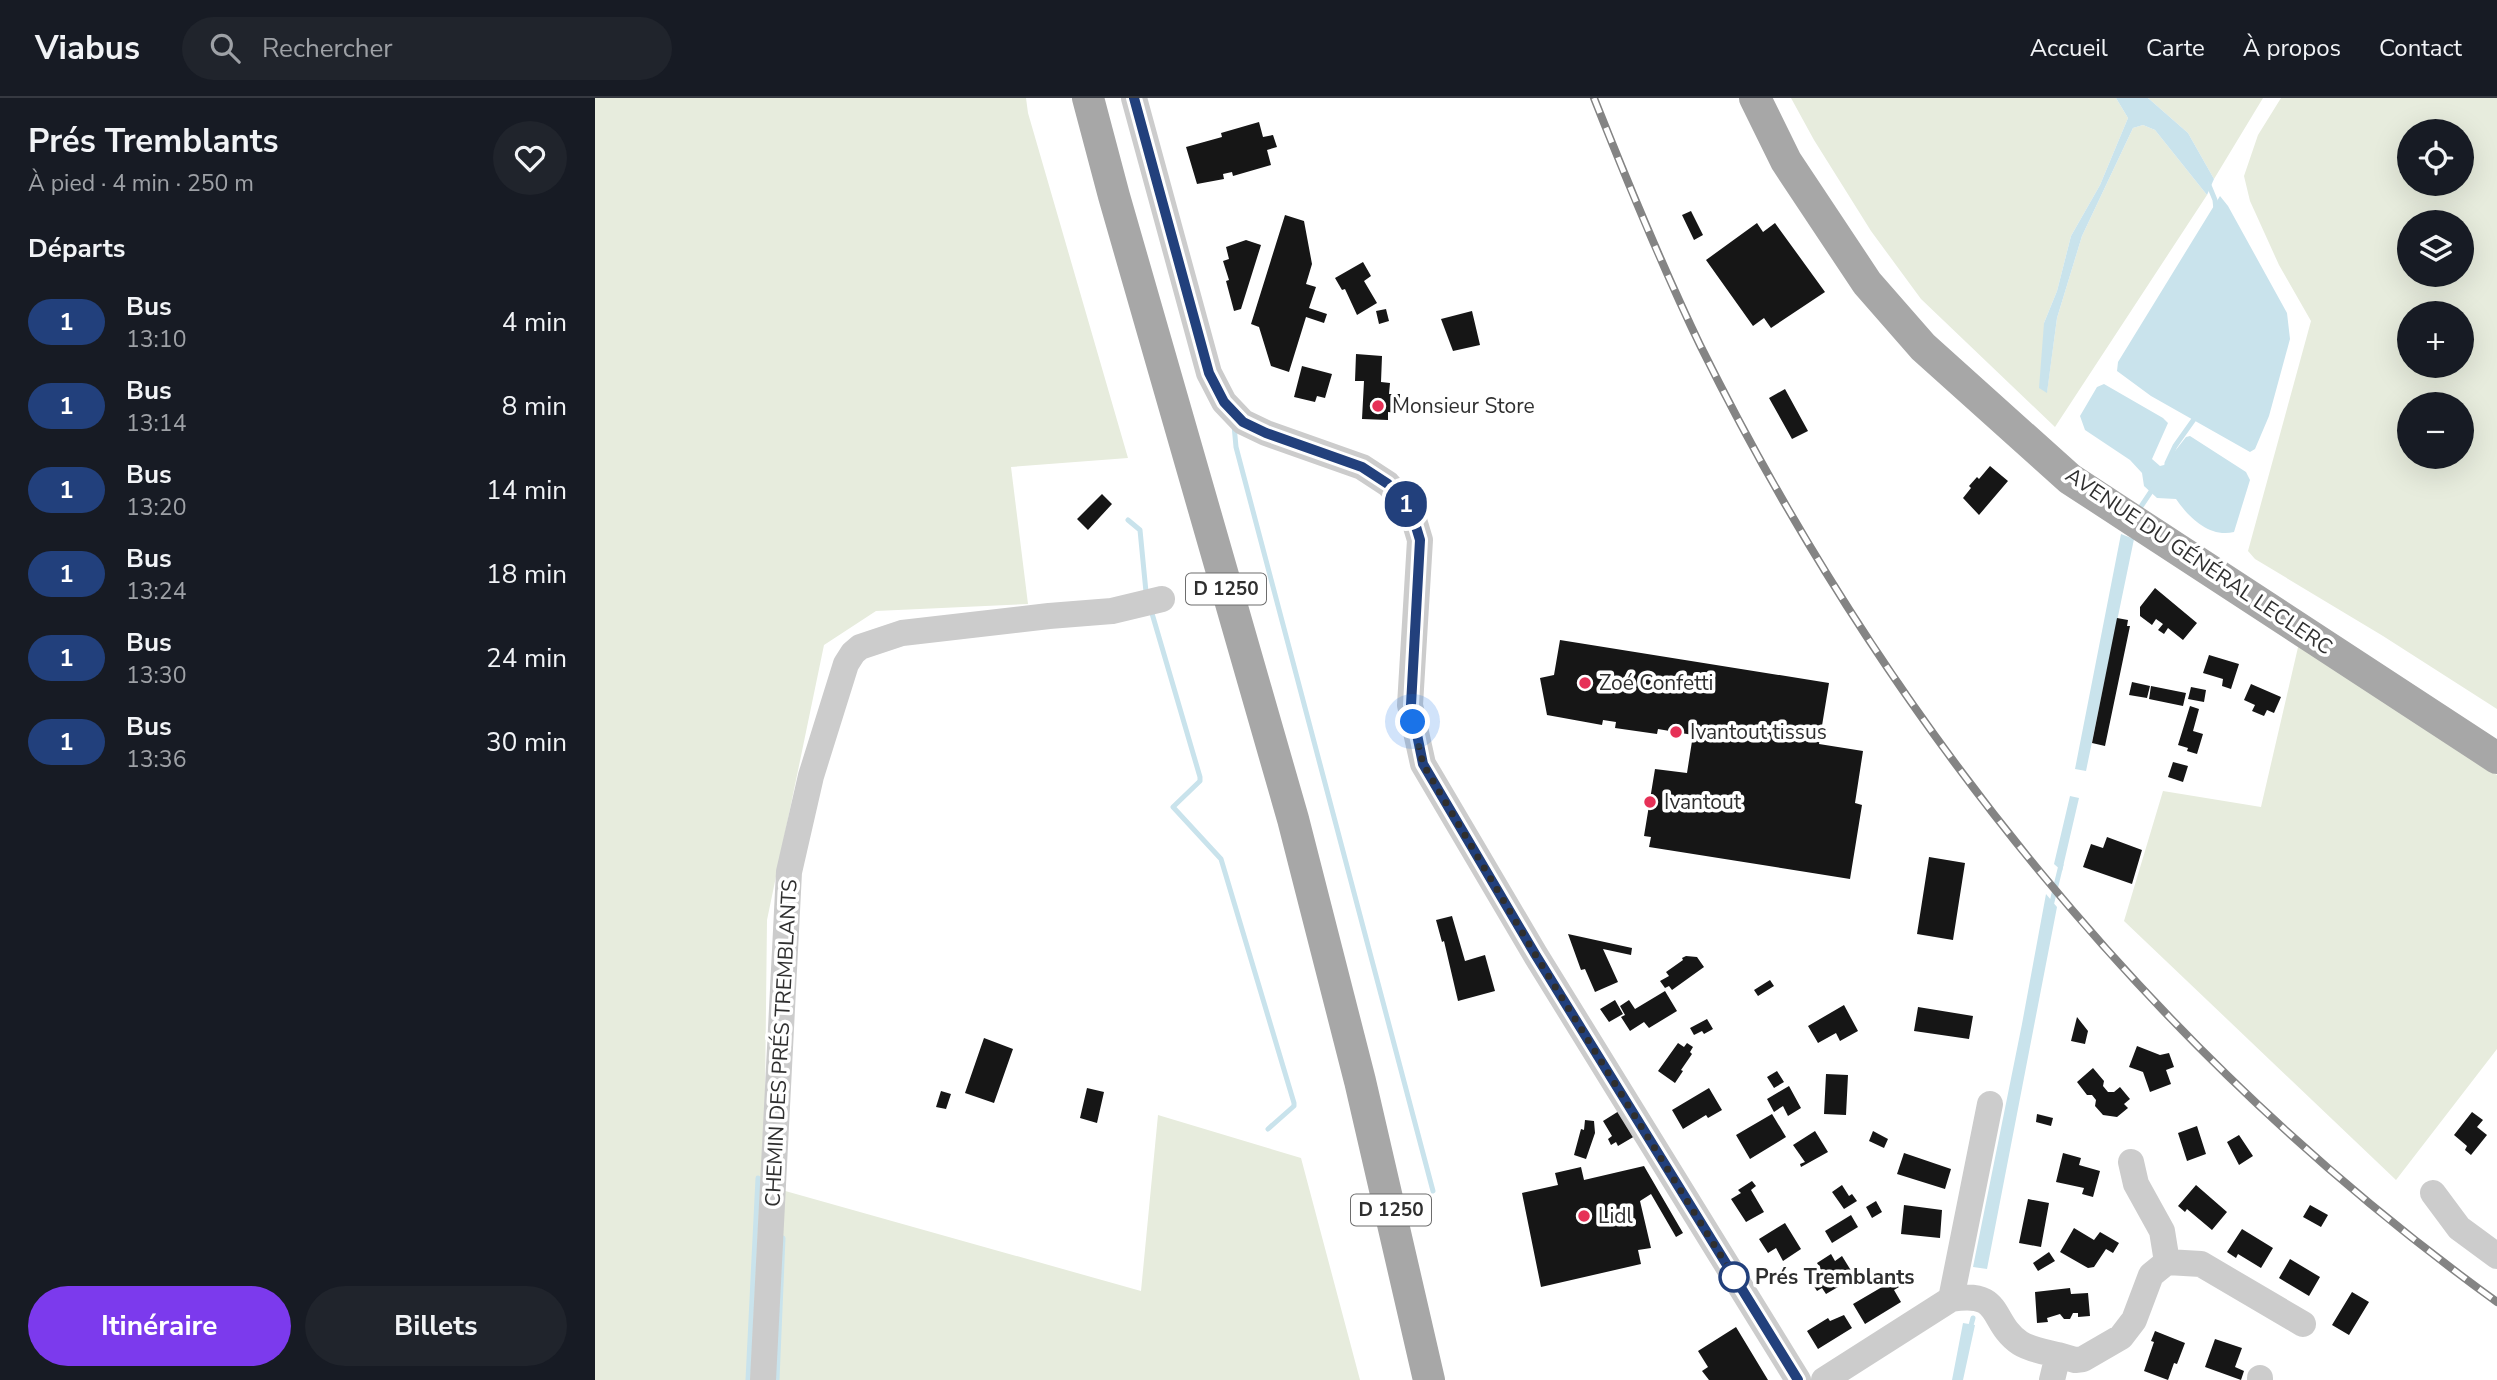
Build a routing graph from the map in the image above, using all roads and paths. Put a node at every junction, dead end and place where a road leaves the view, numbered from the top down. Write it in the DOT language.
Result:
graph roads {
  1 [pos="1088,98"];
  2 [pos="1134,98"];
  3 [pos="1755,98"];
  4 [pos="1162,599"];
  5 [pos="2497,758"];
  6 [pos="1990,1104"];
  7 [pos="2131,1162"];
  8 [pos="2433,1193"];
  9 [pos="2497,1256"];
  10 [pos="2167,1262"];
  11 [pos="1951,1298"];
  12 [pos="2302,1324"];
  13 [pos="2055,1367"];
  14 [pos="763,1380"];
  15 [pos="1427,1380"];
  16 [pos="1798,1380"];
  17 [pos="1824,1380"];
  1 -- 15 [label="main road, D 1250"];
  2 -- 16 [label="street"];
  3 -- 5 [label="main road, AVENUE DU GÉNÉRAL LECLERC"];
  4 -- 14 [label="street, CHEMIN DES PRÉS TREMBLANTS"];
  6 -- 11 [label="street"];
  7 -- 10 [label="street"];
  8 -- 9 [label="street"];
  10 -- 12 [label="street"];
  10 -- 13 [label="street"];
  11 -- 13 [label="street"];
  11 -- 17 [label="street"];
}
